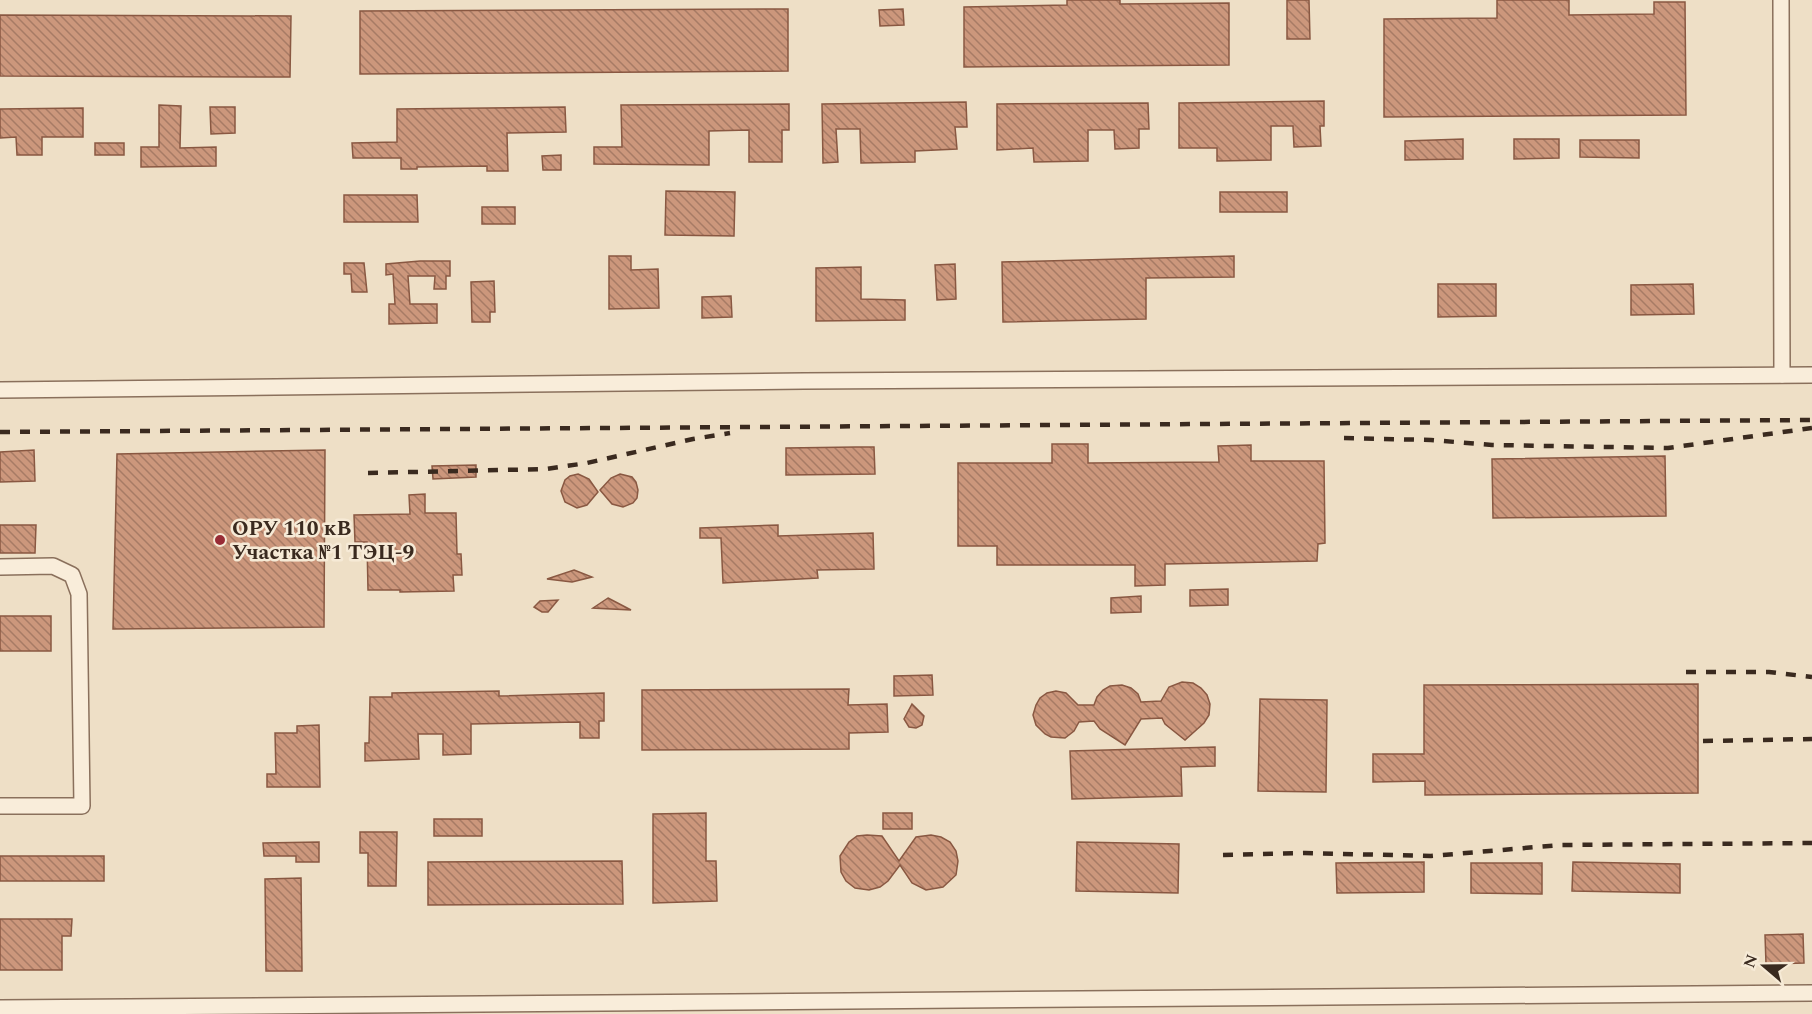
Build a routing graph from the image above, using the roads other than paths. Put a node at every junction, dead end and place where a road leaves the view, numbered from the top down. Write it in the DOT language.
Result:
graph roads {
  1 [pos="1780,0"];
  2 [pos="1782,375"];
  3 [pos="1812,375"];
  4 [pos="0,390"];
  5 [pos="0,567"];
  6 [pos="0,806"];
  7 [pos="1812,993"];
  8 [pos="0,1008"];
  1 -- 2 [label="street"];
  2 -- 3 [label="street"];
  2 -- 4 [label="street"];
  5 -- 6 [label="street"];
  7 -- 8 [label="street"];
}
